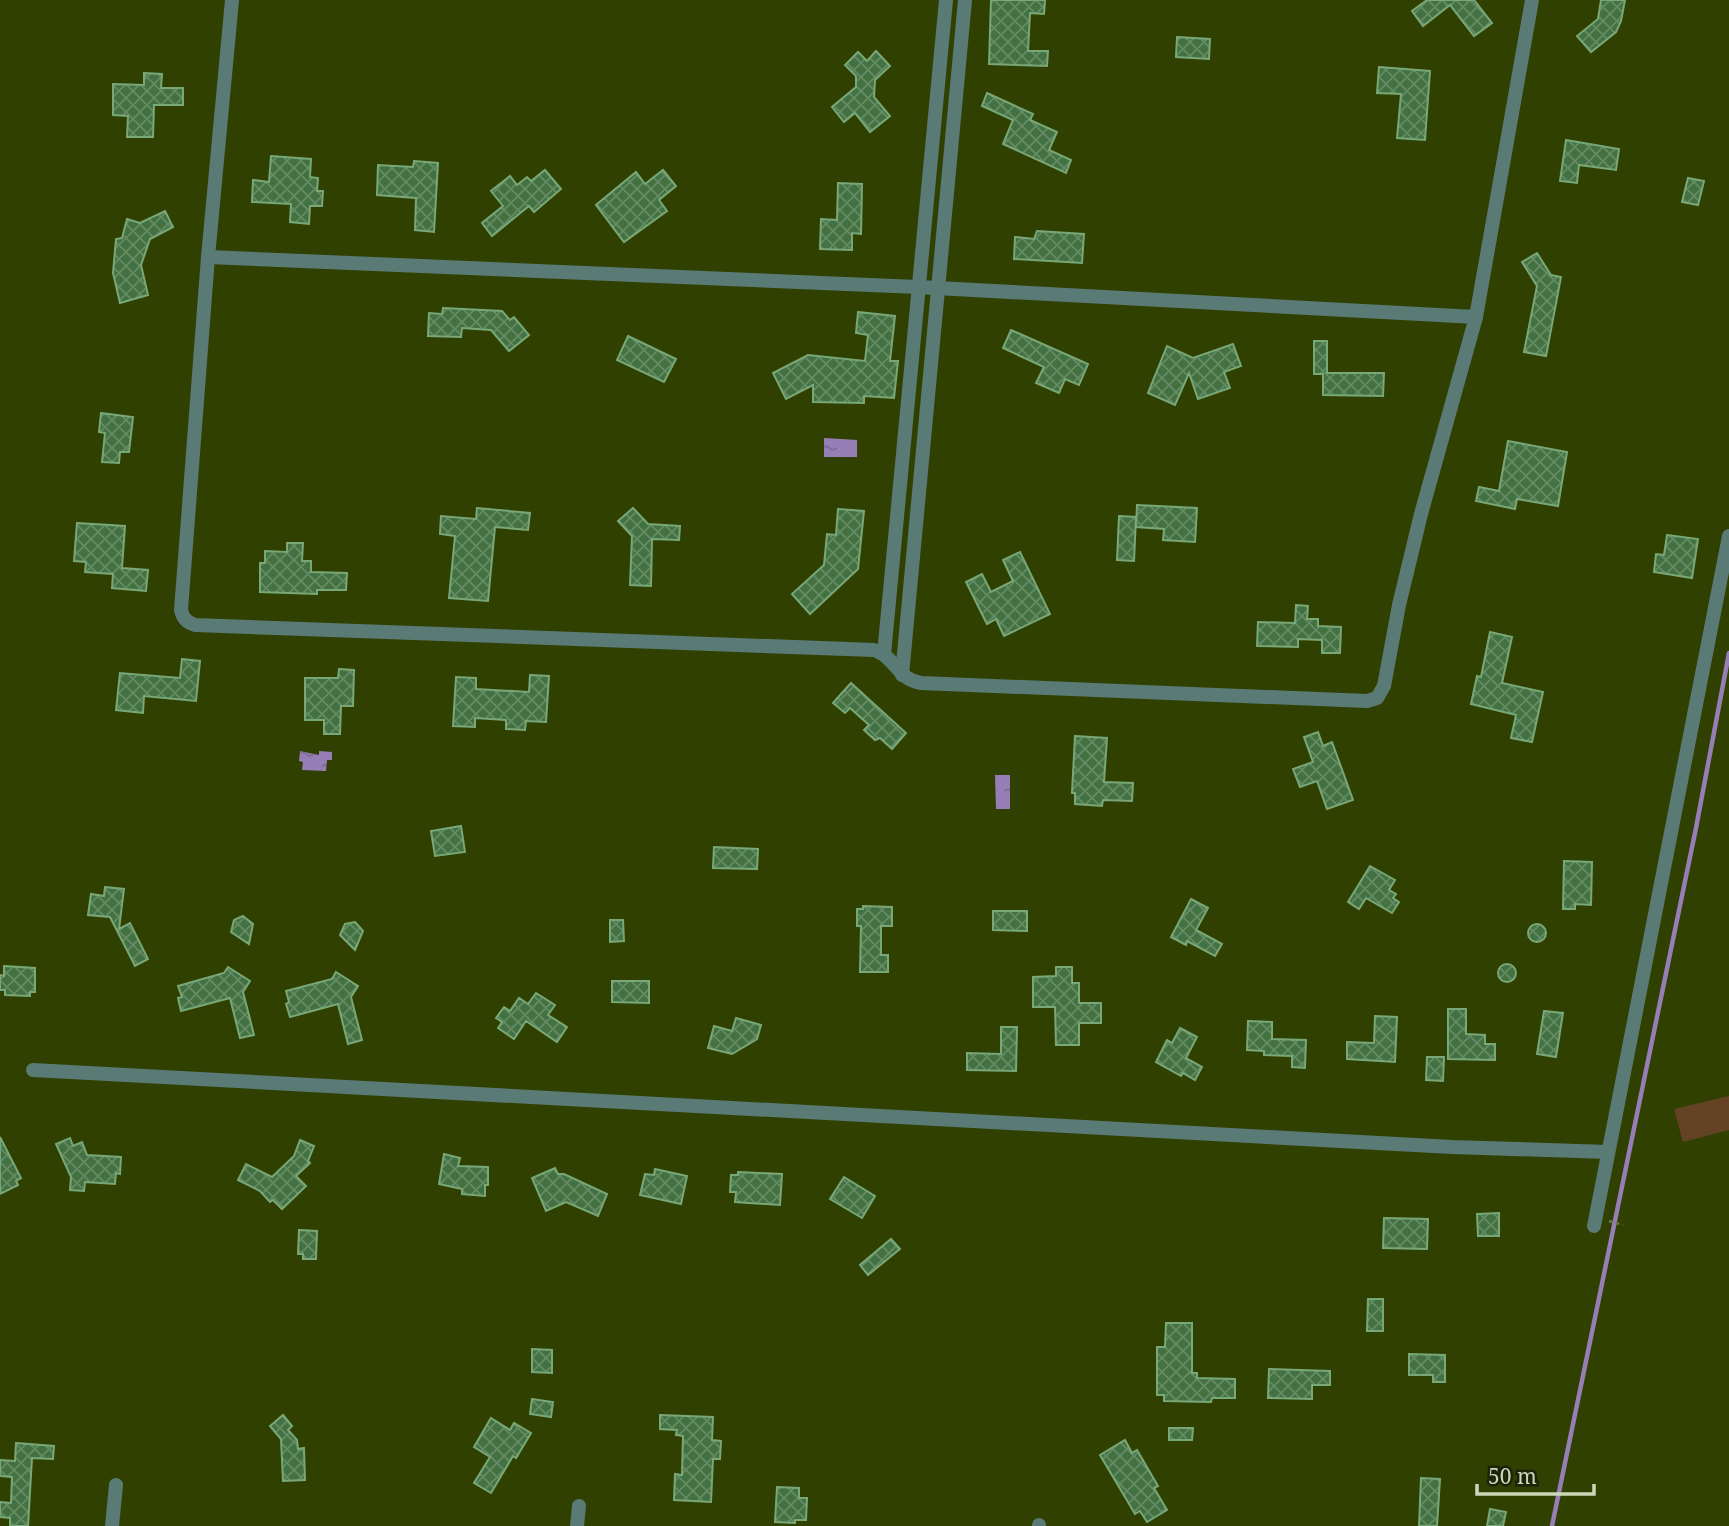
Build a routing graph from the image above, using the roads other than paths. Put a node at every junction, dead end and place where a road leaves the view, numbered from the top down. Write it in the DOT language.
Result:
graph roads {
  1 [pos="232,0"];
  2 [pos="946,0"];
  3 [pos="965,0"];
  4 [pos="1532,0"];
  5 [pos="208,257"];
  6 [pos="918,287"];
  7 [pos="937,288"];
  8 [pos="1476,317"];
  9 [pos="1729,536"];
  10 [pos="884,654"];
  11 [pos="902,675"];
  12 [pos="33,1070"];
  13 [pos="1608,1152"];
  14 [pos="1594,1226"];
  15 [pos="116,1485"];
  16 [pos="579,1506"];
  17 [pos="112,1526"];
  18 [pos="577,1526"];
  1 -- 5 [label="street"];
  2 -- 6 [label="street"];
  3 -- 7 [label="street"];
  4 -- 8 [label="street"];
  5 -- 6 [label="street"];
  5 -- 10 [label="street"];
  6 -- 7 [label="street"];
  6 -- 10 [label="street"];
  7 -- 8 [label="street"];
  7 -- 11 [label="street"];
  8 -- 11 [label="street"];
  9 -- 13 [label="street"];
  10 -- 11 [label="street"];
  12 -- 13 [label="street"];
  13 -- 14 [label="street"];
  15 -- 17 [label="street"];
  16 -- 18 [label="street"];
}
